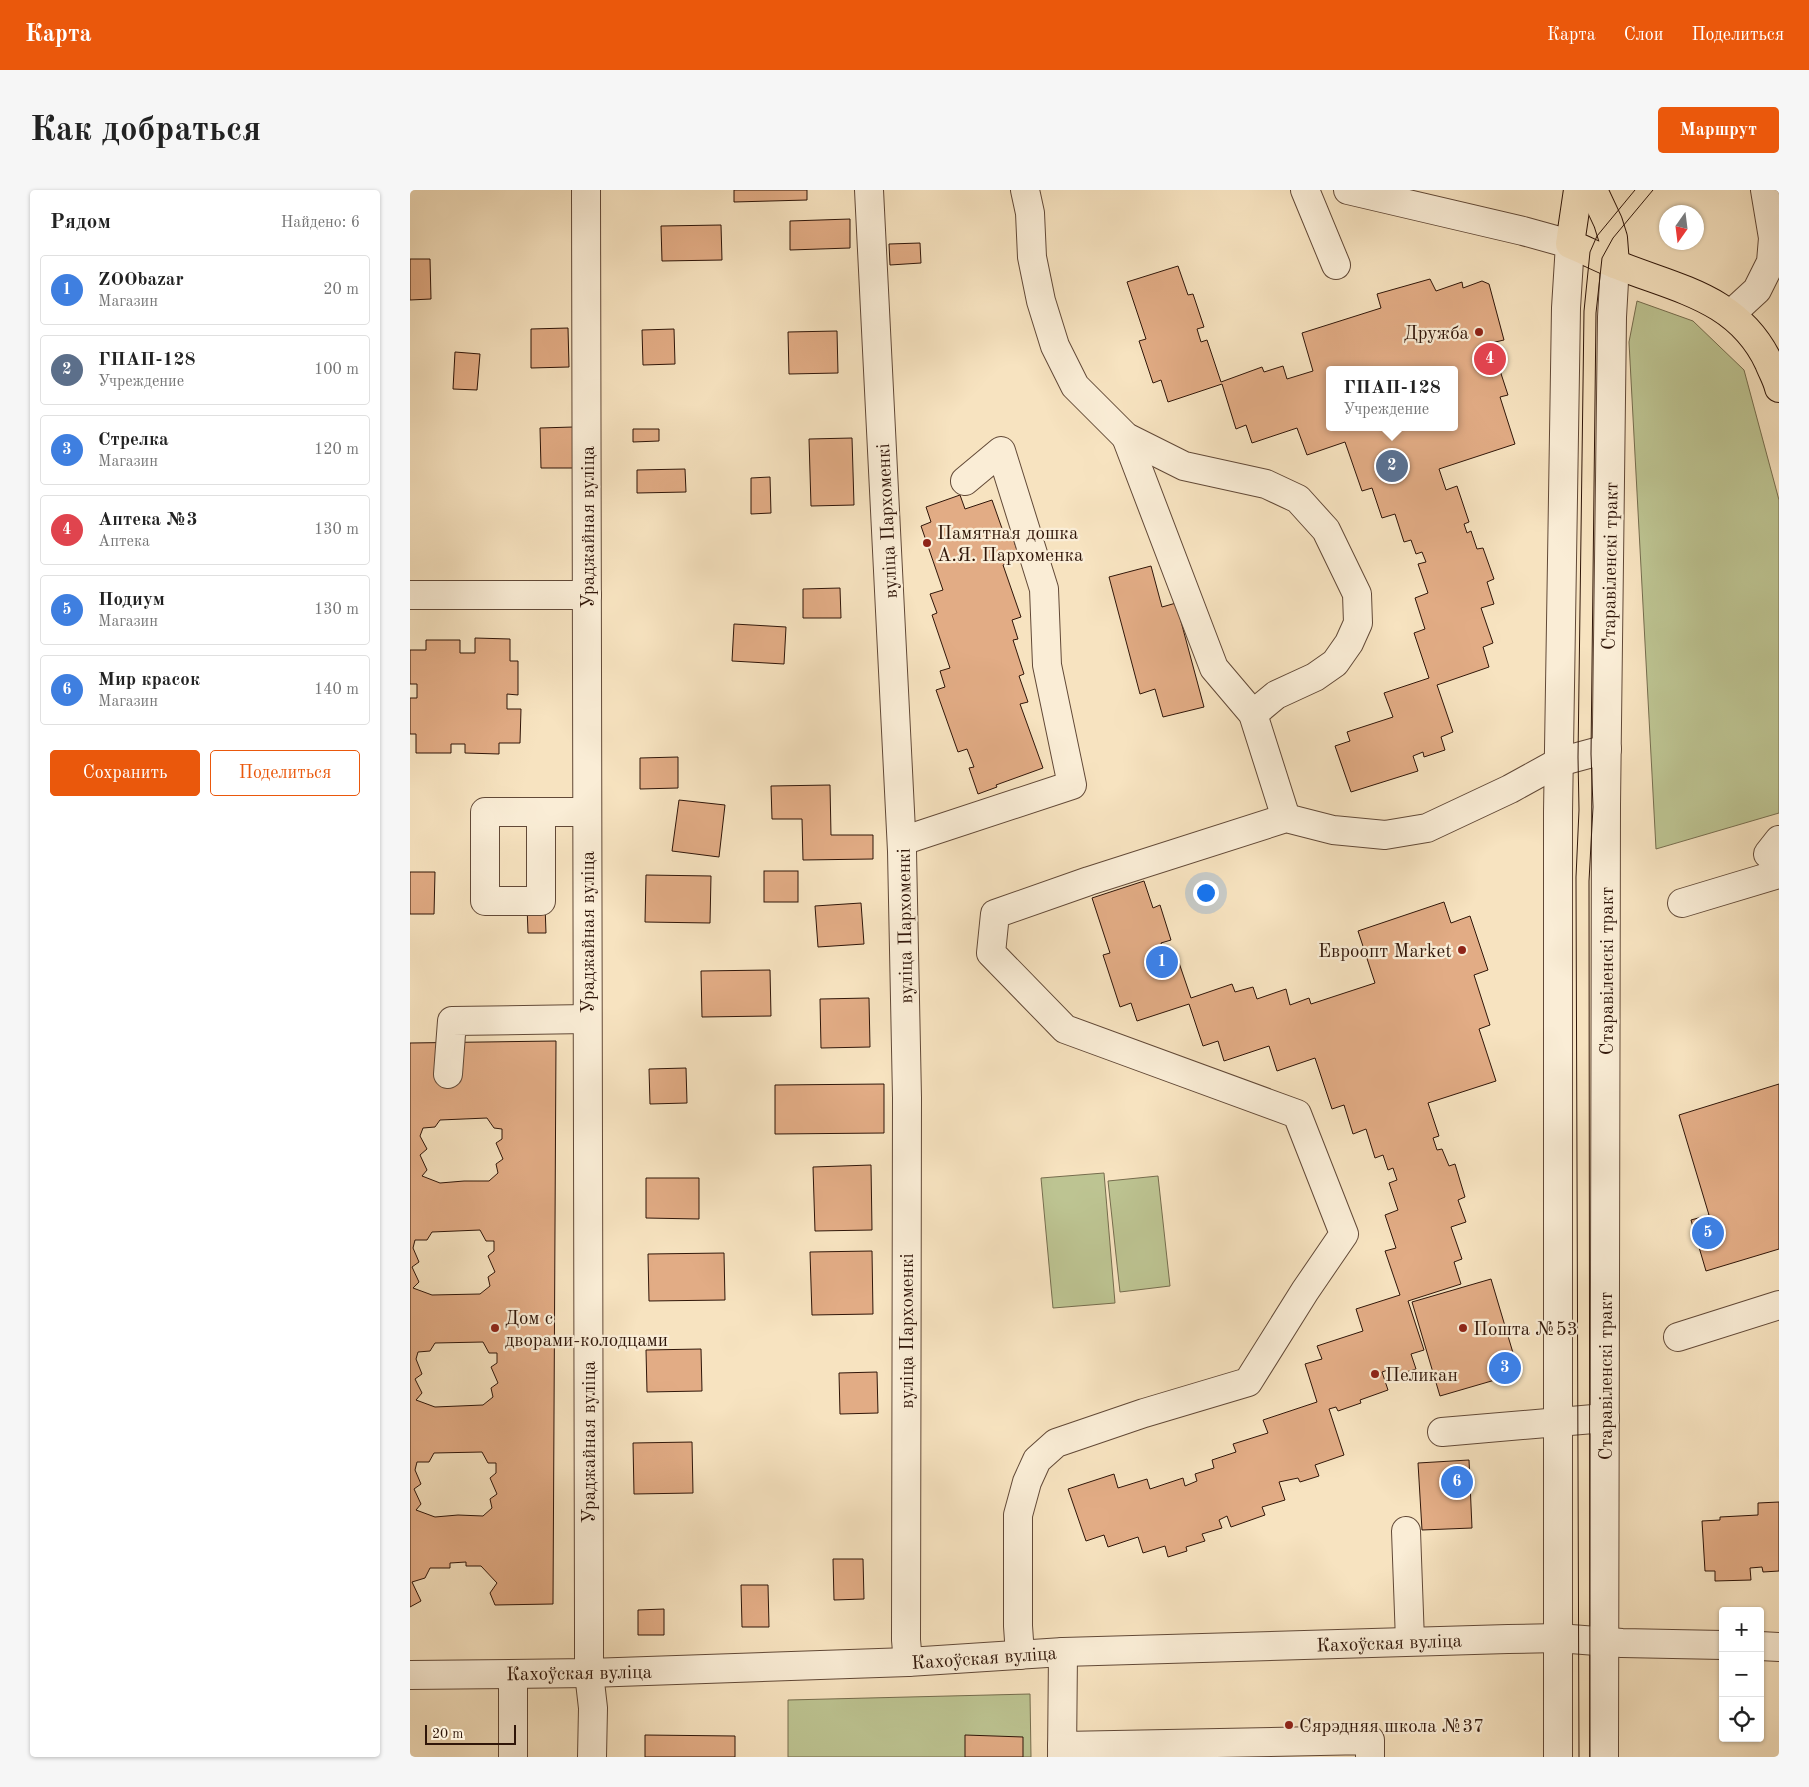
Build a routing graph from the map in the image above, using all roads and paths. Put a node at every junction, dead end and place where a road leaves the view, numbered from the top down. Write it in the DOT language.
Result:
graph roads {
  1 [pos="586,190"];
  2 [pos="869,190"];
  3 [pos="1025,190"];
  4 [pos="1305,190"];
  5 [pos="1348,190"];
  6 [pos="1578,190"];
  7 [pos="1593,190"];
  8 [pos="1765,190"];
  9 [pos="1570,244"];
  10 [pos="1615,264"];
  11 [pos="1336,265"];
  12 [pos="1731,314"];
  13 [pos="1779,388"];
  14 [pos="1126,437"];
  15 [pos="965,481"];
  16 [pos="410,595"];
  17 [pos="587,595"];
  18 [pos="1253,714"];
  19 [pos="1607,749"];
  20 [pos="1559,762"];
  21 [pos="540,812"];
  22 [pos="587,812"];
  23 [pos="1286,818"];
  24 [pos="902,842"];
  25 [pos="1774,857"];
  26 [pos="1682,903"];
  27 [pos="587,1019"];
  28 [pos="448,1074"];
  29 [pos="1779,1305"];
  30 [pos="1678,1337"];
  31 [pos="1605,1418"];
  32 [pos="1558,1422"];
  33 [pos="1442,1432"];
  34 [pos="1406,1531"];
  35 [pos="1558,1638"];
  36 [pos="1410,1641"];
  37 [pos="1605,1642"];
  38 [pos="1719,1645"];
  39 [pos="1764,1646"];
  40 [pos="1779,1647"];
  41 [pos="1063,1652"];
  42 [pos="1020,1655"];
  43 [pos="908,1662"];
  44 [pos="589,1673"];
  45 [pos="513,1674"];
  46 [pos="410,1675"];
  47 [pos="1062,1752"];
  48 [pos="513,1757"];
  49 [pos="592,1757"];
  50 [pos="1370,1757"];
  51 [pos="1558,1757"];
  52 [pos="1604,1757"];
  1 -- 17 [label="street, Ураджайная вуліца"];
  2 -- 24 [label="street, вуліца Пархоменкі"];
  3 -- 14 [label="street"];
  4 -- 11 [label="street"];
  5 -- 9 [label="street"];
  6 -- 9 [label="main road"];
  7 -- 10 [label="main road, Старавіленскі тракт"];
  8 -- 12 [label="street"];
  9 -- 10 [label="main road"];
  9 -- 20 [label="street"];
  10 -- 12 [label="main road"];
  10 -- 19 [label="street, Старавіленскі тракт"];
  12 -- 13 [label="main road"];
  14 -- 18 [label="street"];
  14 -- 18 [label="street"];
  15 -- 24 [label="street"];
  16 -- 17 [label="street"];
  17 -- 22 [label="street, Ураджайная вуліца"];
  18 -- 23 [label="street"];
  19 -- 20 [label="street"];
  19 -- 31 [label="street, Старавіленскі тракт"];
  20 -- 23 [label="street"];
  20 -- 32 [label="street"];
  21 -- 22 [label="street"];
  22 -- 27 [label="street, Ураджайная вуліца"];
  23 -- 42 [label="street"];
  24 -- 43 [label="street, вуліца Пархоменкі"];
  25 -- 26 [label="street"];
  27 -- 28 [label="street"];
  27 -- 44 [label="street, Ураджайная вуліца"];
  29 -- 30 [label="street"];
  31 -- 32 [label="street"];
  31 -- 37 [label="street, Старавіленскі тракт"];
  32 -- 33 [label="street"];
  32 -- 35 [label="street"];
  34 -- 36 [label="street"];
  35 -- 36 [label="street, Кахоўская вуліца"];
  35 -- 37 [label="street, Кахоўская вуліца"];
  35 -- 51 [label="street"];
  36 -- 41 [label="street, Кахоўская вуліца"];
  37 -- 38 [label="street, Кахоўская вуліца"];
  37 -- 52 [label="street, Старавіленскі тракт"];
  39 -- 40 [label="street"];
  41 -- 42 [label="street, Кахоўская вуліца"];
  41 -- 47 [label="street"];
  42 -- 43 [label="street, Кахоўская вуліца"];
  43 -- 44 [label="street, Кахоўская вуліца"];
  44 -- 45 [label="street, Кахоўская вуліца"];
  44 -- 49 [label="street, Ураджайная вуліца"];
  45 -- 46 [label="street, Кахоўская вуліца"];
  45 -- 48 [label="street"];
  47 -- 50 [label="street"];
}
